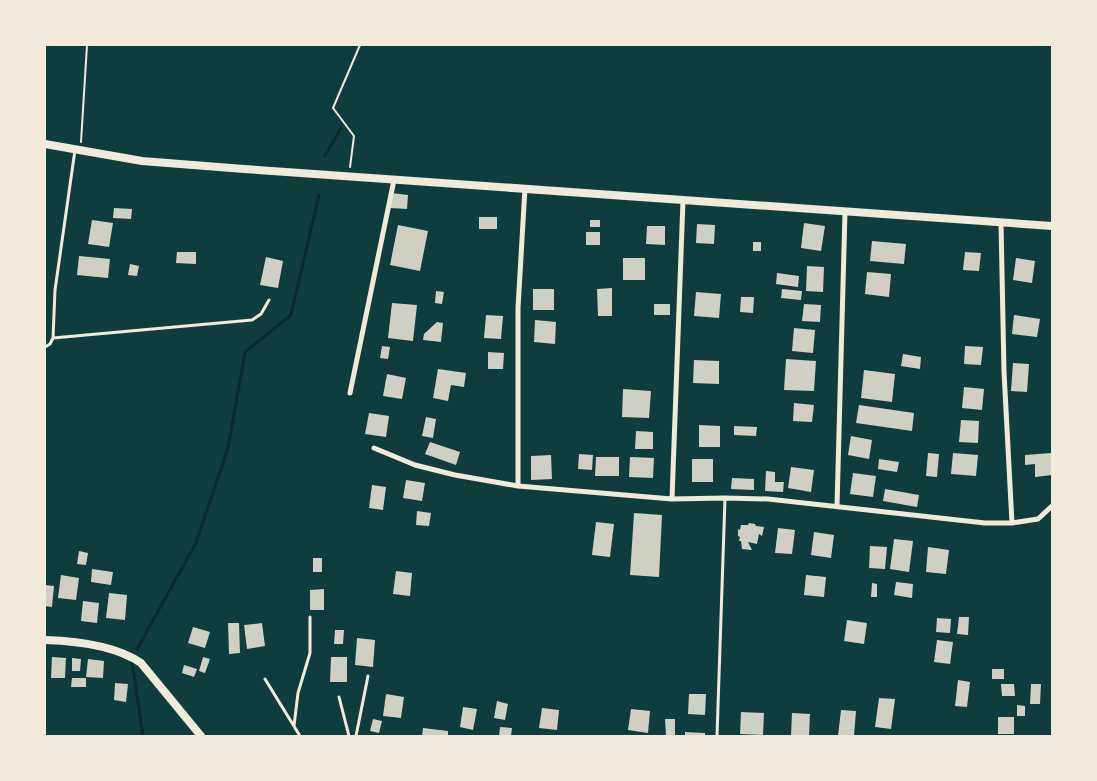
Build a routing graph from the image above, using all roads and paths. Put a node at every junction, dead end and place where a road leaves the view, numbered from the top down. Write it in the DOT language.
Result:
graph roads {
  1 [pos="87,45"];
  2 [pos="360,45"];
  3 [pos="45,144"];
  4 [pos="78,149"];
  5 [pos="348,176"];
  6 [pos="394,180"];
  7 [pos="525,188"];
  8 [pos="683,200"];
  9 [pos="846,212"];
  10 [pos="1001,223"];
  11 [pos="1052,226"];
  12 [pos="269,300"];
  13 [pos="53,338"];
  14 [pos="45,346"];
  15 [pos="350,393"];
  16 [pos="374,448"];
  17 [pos="518,486"];
  18 [pos="726,498"];
  19 [pos="672,500"];
  20 [pos="836,506"];
  21 [pos="1052,506"];
  22 [pos="1012,523"];
  23 [pos="310,618"];
  24 [pos="45,640"];
  25 [pos="368,676"];
  26 [pos="265,679"];
  27 [pos="339,698"];
  28 [pos="294,726"];
  29 [pos="201,736"];
  30 [pos="300,736"];
  31 [pos="349,736"];
  32 [pos="356,736"];
  33 [pos="717,736"];
  1 -- 4 [label="path"];
  2 -- 5 [label="path"];
  3 -- 4 [label="street"];
  4 -- 5 [label="street"];
  4 -- 13 [label="lane"];
  5 -- 6 [label="street"];
  6 -- 7 [label="street"];
  6 -- 15 [label="street"];
  7 -- 8 [label="street"];
  7 -- 17 [label="street"];
  8 -- 9 [label="street"];
  8 -- 19 [label="street"];
  9 -- 10 [label="street"];
  9 -- 20 [label="street"];
  10 -- 11 [label="street"];
  10 -- 22 [label="street"];
  12 -- 13 [label="lane"];
  13 -- 14 [label="lane"];
  16 -- 17 [label="street"];
  17 -- 19 [label="street"];
  18 -- 19 [label="street"];
  18 -- 20 [label="street"];
  18 -- 33 [label="lane"];
  20 -- 22 [label="street"];
  21 -- 22 [label="street"];
  23 -- 28 [label="lane"];
  24 -- 29 [label="street"];
  25 -- 32 [label="lane"];
  26 -- 28 [label="lane"];
  27 -- 31 [label="lane"];
  28 -- 30 [label="lane"];
}
